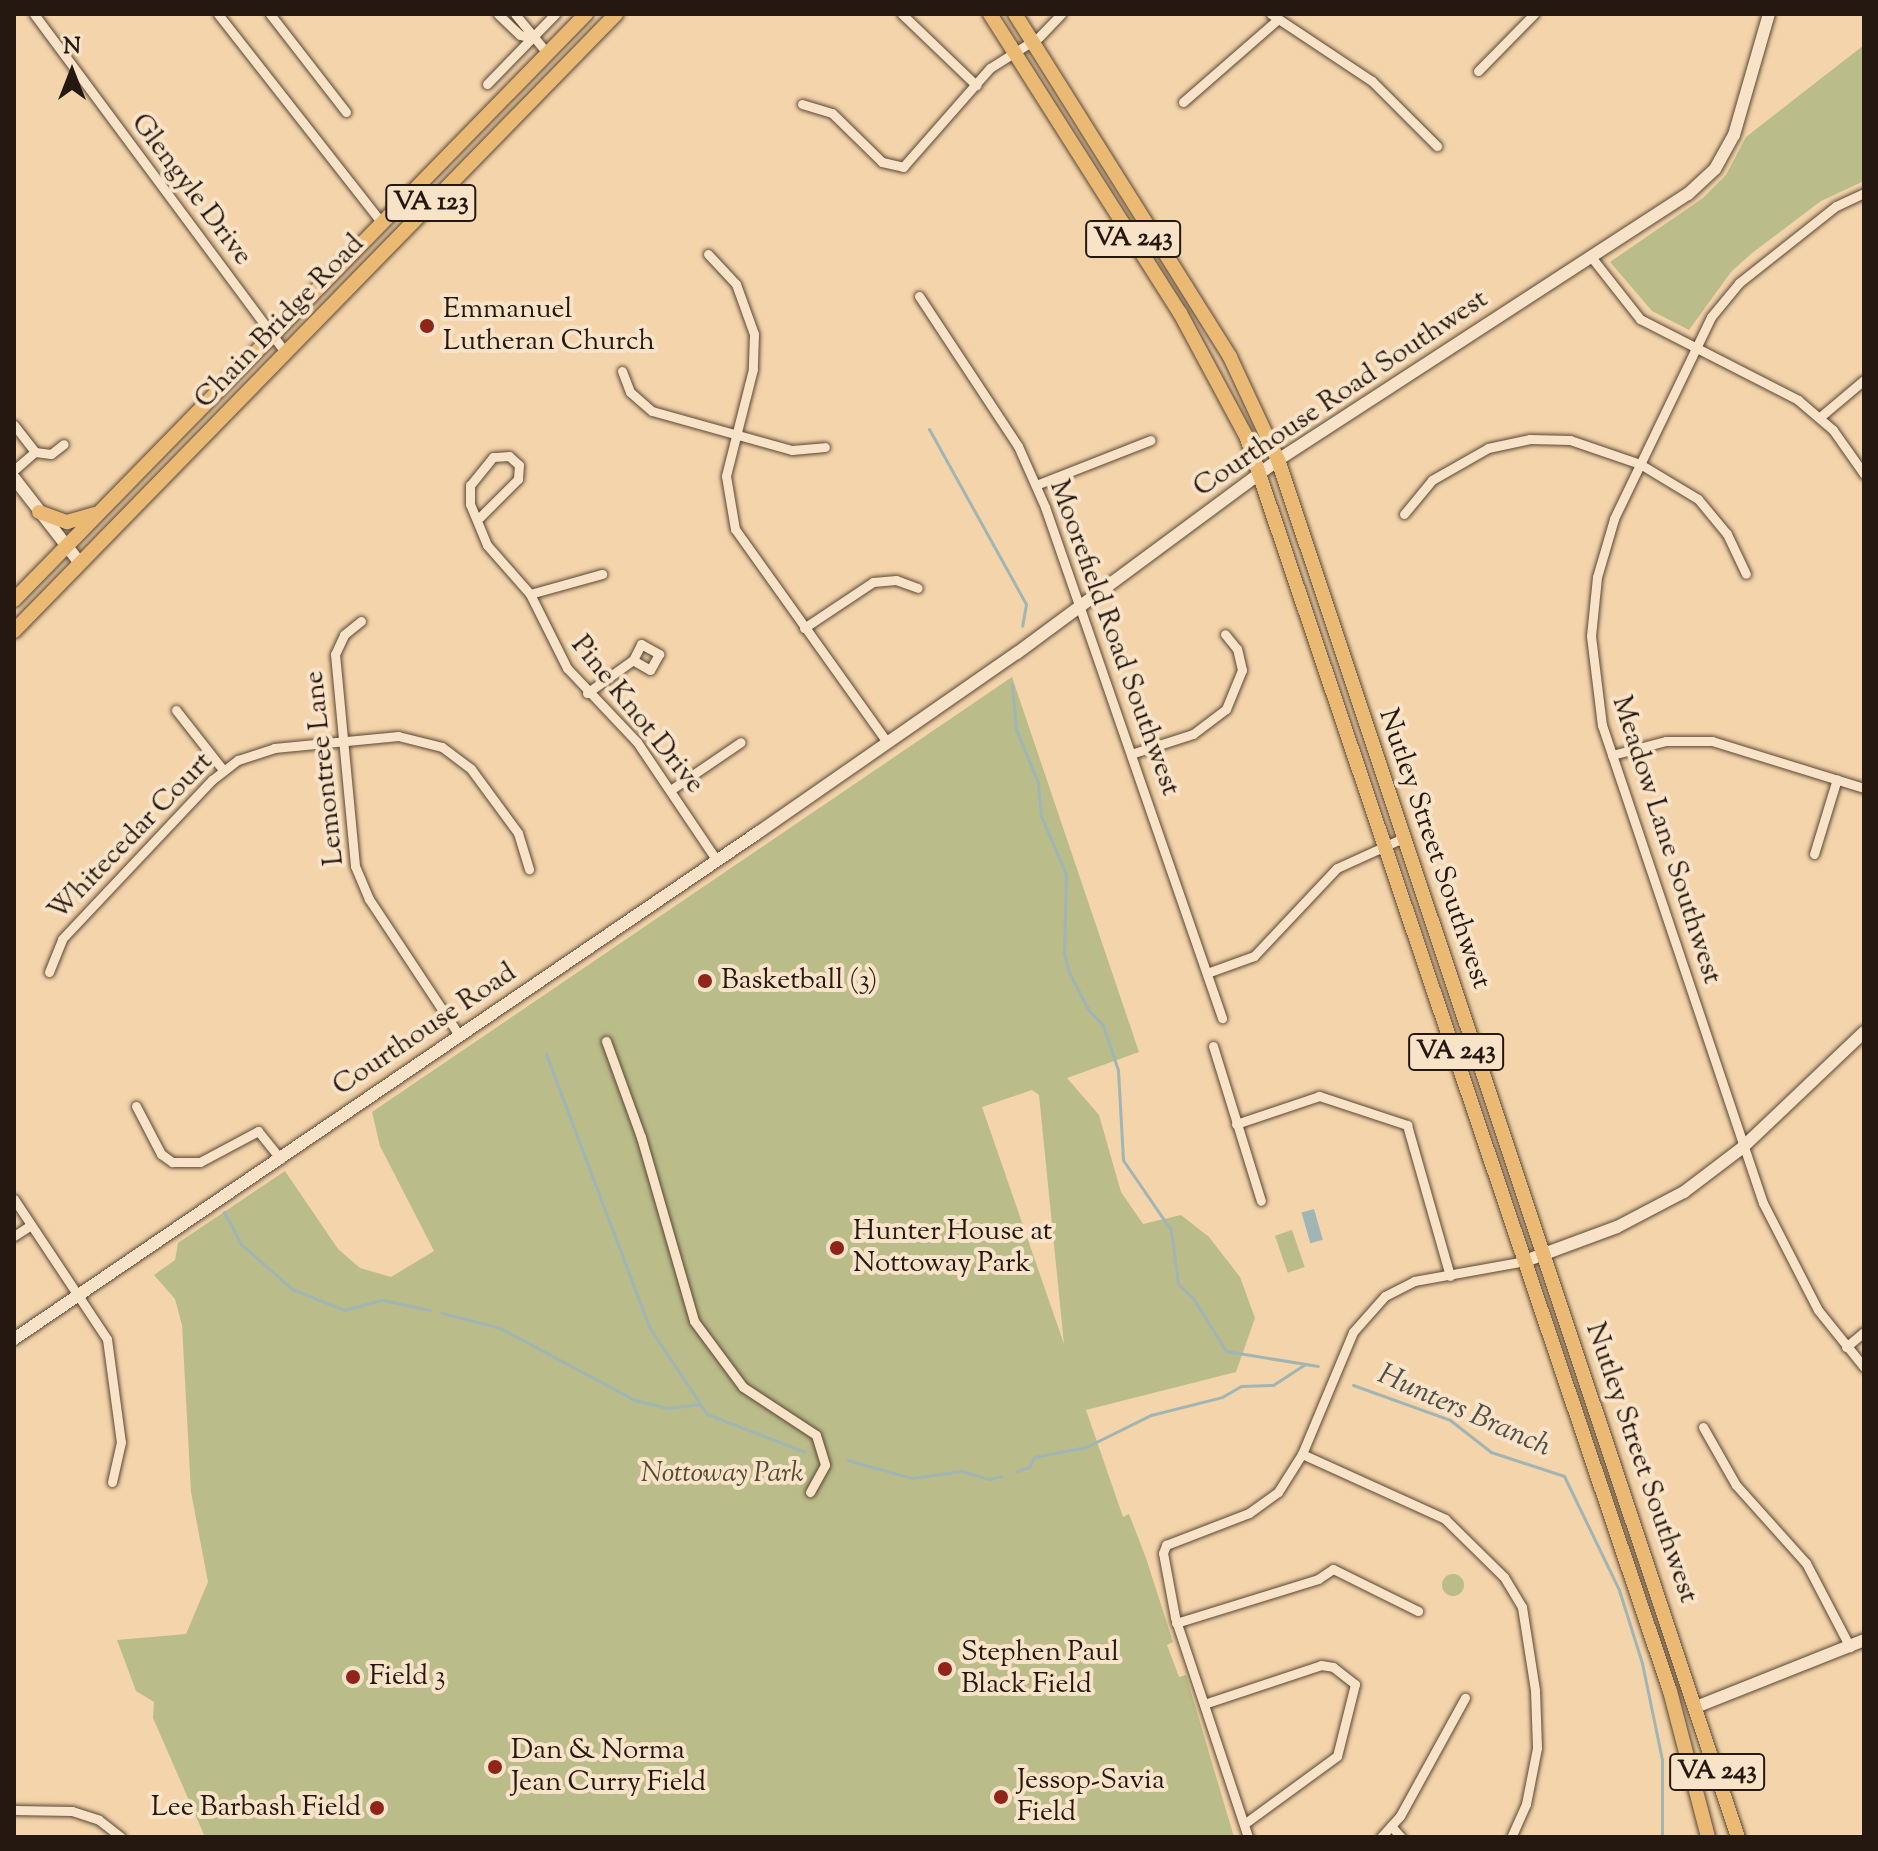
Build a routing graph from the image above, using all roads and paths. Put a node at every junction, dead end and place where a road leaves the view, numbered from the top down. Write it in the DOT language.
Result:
graph roads {
  1 [pos="34,14"];
  2 [pos="218,14"];
  3 [pos="270,14"];
  4 [pos="498,14"];
  5 [pos="515,14"];
  6 [pos="555,14"];
  7 [pos="586,14"];
  8 [pos="616,14"];
  9 [pos="902,14"];
  10 [pos="990,14"];
  11 [pos="1015,14"];
  12 [pos="1061,14"];
  13 [pos="1534,14"];
  14 [pos="1769,14"];
  15 [pos="1274,17"];
  16 [pos="532,38"];
  17 [pos="1032,41"];
  18 [pos="1014,51"];
  19 [pos="547,53"];
  20 [pos="1478,71"];
  21 [pos="487,84"];
  22 [pos="976,85"];
  23 [pos="1183,102"];
  24 [pos="802,104"];
  25 [pos="346,112"];
  26 [pos="1437,146"];
  27 [pos="1864,193"];
  28 [pos="382,223"];
  29 [pos="708,254"];
  30 [pos="1592,258"];
  31 [pos="919,296"];
  32 [pos="272,336"];
  33 [pos="1695,349"];
  34 [pos="286,353"];
  35 [pos="622,371"];
  36 [pos="1864,380"];
  37 [pos="1820,417"];
  38 [pos="14,425"];
  39 [pos="735,435"];
  40 [pos="1151,440"];
  41 [pos="64,444"];
  42 [pos="825,447"];
  43 [pos="35,452"];
  44 [pos="1278,460"];
  45 [pos="1640,464"];
  46 [pos="14,470"];
  47 [pos="1260,473"];
  48 [pos="1864,474"];
  49 [pos="14,478"];
  50 [pos="1036,485"];
  51 [pos="39,512"];
  52 [pos="99,513"];
  53 [pos="1404,514"];
  54 [pos="480,517"];
  55 [pos="66,547"];
  56 [pos="80,563"];
  57 [pos="602,574"];
  58 [pos="1746,574"];
  59 [pos="918,588"];
  60 [pos="530,594"];
  61 [pos="14,600"];
  62 [pos="1082,603"];
  63 [pos="361,621"];
  64 [pos="804,628"];
  65 [pos="14,631"];
  66 [pos="1225,634"];
  67 [pos="633,660"];
  68 [pos="587,693"];
  69 [pos="176,710"];
  70 [pos="341,741"];
  71 [pos="886,741"];
  72 [pos="741,742"];
  73 [pos="1134,753"];
  74 [pos="1612,755"];
  75 [pos="862,758"];
  76 [pos="223,770"];
  77 [pos="1837,779"];
  78 [pos="1864,788"];
  79 [pos="672,789"];
  80 [pos="1403,838"];
  81 [pos="1386,844"];
  82 [pos="1814,854"];
  83 [pos="716,859"];
  84 [pos="529,869"];
  85 [pos="49,972"];
  86 [pos="1207,973"];
  87 [pos="1222,1018"];
  88 [pos="1864,1032"];
  89 [pos="459,1035"];
  90 [pos="606,1041"];
  91 [pos="1213,1046"];
  92 [pos="136,1106"];
  93 [pos="1236,1124"];
  94 [pos="1743,1147"];
  95 [pos="281,1159"];
  96 [pos="14,1199"];
  97 [pos="1261,1201"];
  98 [pos="31,1225"];
  99 [pos="14,1236"];
  100 [pos="1543,1254"];
  101 [pos="1525,1261"];
  102 [pos="1450,1276"];
  103 [pos="77,1295"];
  104 [pos="1864,1332"];
  105 [pos="14,1339"];
  106 [pos="1846,1347"];
  107 [pos="1864,1367"];
  108 [pos="1703,1427"];
  109 [pos="1302,1454"];
  110 [pos="112,1482"];
  111 [pos="810,1492"];
  112 [pos="1418,1611"];
  113 [pos="1176,1623"];
  114 [pos="1864,1640"];
  115 [pos="1850,1647"];
  116 [pos="1465,1698"];
  117 [pos="1204,1704"];
  118 [pos="1696,1707"];
  119 [pos="1676,1712"];
  120 [pos="14,1810"];
  121 [pos="1244,1824"];
  122 [pos="1391,1826"];
  123 [pos="121,1837"];
  124 [pos="1248,1837"];
  125 [pos="1381,1837"];
  126 [pos="1401,1837"];
  127 [pos="1511,1837"];
  128 [pos="1708,1837"];
  129 [pos="1738,1837"];
  1 -- 32 [label="street, Glengyle Drive"];
  2 -- 28 [label="street"];
  3 -- 25 [label="street"];
  4 -- 16 [label="street"];
  5 -- 16 [label="street"];
  6 -- 16 [label="street"];
  7 -- 19 [label="main road, Chain Bridge Road / VA 123"];
  8 -- 34 [label="main road, Chain Bridge Road / VA 123"];
  9 -- 22 [label="street"];
  10 -- 18 [label="main road, Nutley Street Southwest / VA 243"];
  11 -- 17 [label="main road, Nutley Street Southwest / VA 243"];
  12 -- 17 [label="street"];
  13 -- 20 [label="street"];
  14 -- 30 [label="street, Courthouse Road Southwest"];
  15 -- 23 [label="street"];
  15 -- 26 [label="street"];
  16 -- 19 [label="street"];
  16 -- 21 [label="street"];
  17 -- 18 [label="street"];
  17 -- 44 [label="main road, Nutley Street Southwest / VA 243"];
  18 -- 22 [label="street"];
  18 -- 47 [label="main road, Nutley Street Southwest / VA 243"];
  19 -- 28 [label="main road, Chain Bridge Road / VA 123"];
  22 -- 24 [label="street"];
  27 -- 33 [label="street, Meadow Lane Southwest"];
  28 -- 32 [label="main road, Chain Bridge Road / VA 123"];
  29 -- 39 [label="street"];
  30 -- 33 [label="street"];
  30 -- 44 [label="street, Courthouse Road Southwest"];
  31 -- 50 [label="street, Moorefield Road Southwest"];
  32 -- 34 [label="street, Glengyle Drive"];
  32 -- 52 [label="main road, Chain Bridge Road / VA 123"];
  33 -- 37 [label="street"];
  33 -- 45 [label="street, Meadow Lane Southwest"];
  34 -- 56 [label="main road, Chain Bridge Road / VA 123"];
  35 -- 39 [label="street"];
  36 -- 37 [label="street"];
  37 -- 48 [label="street"];
  38 -- 43 [label="street"];
  39 -- 42 [label="street"];
  39 -- 64 [label="street"];
  40 -- 50 [label="street"];
  41 -- 43 [label="street"];
  43 -- 46 [label="street"];
  44 -- 47 [label="street, Courthouse Road Southwest"];
  44 -- 80 [label="main road, Nutley Street Southwest / VA 243"];
  45 -- 53 [label="street"];
  45 -- 58 [label="street"];
  45 -- 74 [label="street, Meadow Lane Southwest"];
  47 -- 62 [label="street, Courthouse Road Southwest"];
  47 -- 81 [label="main road, Nutley Street Southwest / VA 243"];
  49 -- 51 [label="street"];
  50 -- 62 [label="street, Moorefield Road Southwest"];
  51 -- 52 [label="main road"];
  51 -- 55 [label="street"];
  52 -- 55 [label="main road, Chain Bridge Road / VA 123"];
  54 -- 54 [label="street, Pine Knot Drive"];
  54 -- 60 [label="street, Pine Knot Drive"];
  55 -- 56 [label="street"];
  55 -- 61 [label="main road, Chain Bridge Road / VA 123"];
  56 -- 65 [label="main road, Chain Bridge Road / VA 123"];
  57 -- 60 [label="street"];
  59 -- 64 [label="street"];
  60 -- 68 [label="street, Pine Knot Drive"];
  62 -- 71 [label="street, Courthouse Road Southwest"];
  62 -- 73 [label="street, Moorefield Road Southwest"];
  63 -- 70 [label="street, Lemontree Lane"];
  64 -- 71 [label="street"];
  66 -- 73 [label="street"];
  67 -- 68 [label="street"];
  68 -- 79 [label="street, Pine Knot Drive"];
  69 -- 76 [label="street"];
  70 -- 76 [label="street, Whitecedar Court"];
  70 -- 84 [label="street, Whitecedar Court"];
  70 -- 89 [label="street, Lemontree Lane"];
  71 -- 75 [label="street, Courthouse Road Southwest"];
  72 -- 79 [label="street"];
  73 -- 86 [label="street, Moorefield Road Southwest"];
  74 -- 77 [label="street"];
  74 -- 94 [label="street, Meadow Lane Southwest"];
  75 -- 83 [label="street, Courthouse Road"];
  76 -- 85 [label="street, Whitecedar Court"];
  77 -- 78 [label="street"];
  77 -- 82 [label="street"];
  79 -- 83 [label="street, Pine Knot Drive"];
  80 -- 81 [label="street"];
  80 -- 100 [label="main road, Nutley Street Southwest / VA 243"];
  81 -- 86 [label="street"];
  81 -- 101 [label="main road, Nutley Street Southwest / VA 243"];
  83 -- 89 [label="street, Courthouse Road"];
  86 -- 87 [label="street, Moorefield Road Southwest"];
  88 -- 94 [label="street"];
  89 -- 95 [label="street, Courthouse Road"];
  90 -- 111 [label="street"];
  91 -- 93 [label="street"];
  92 -- 95 [label="street"];
  93 -- 97 [label="street"];
  93 -- 102 [label="street"];
  94 -- 100 [label="street"];
  94 -- 106 [label="street, Meadow Lane Southwest"];
  95 -- 103 [label="street, Courthouse Road"];
  96 -- 98 [label="street"];
  98 -- 99 [label="street"];
  98 -- 103 [label="street"];
  100 -- 101 [label="street"];
  100 -- 118 [label="main road, Nutley Street Southwest / VA 243"];
  101 -- 102 [label="street"];
  101 -- 119 [label="main road, Nutley Street Southwest / VA 243"];
  102 -- 109 [label="street"];
  103 -- 105 [label="street, Courthouse Road"];
  103 -- 110 [label="street"];
  104 -- 106 [label="street"];
  106 -- 107 [label="street, Meadow Lane Southwest"];
  108 -- 115 [label="street"];
  109 -- 113 [label="street"];
  109 -- 127 [label="street"];
  112 -- 113 [label="street"];
  113 -- 117 [label="street"];
  114 -- 115 [label="street"];
  115 -- 118 [label="street"];
  116 -- 122 [label="street"];
  117 -- 121 [label="street"];
  117 -- 121 [label="street"];
  118 -- 119 [label="street"];
  118 -- 129 [label="main road, Nutley Street Southwest / VA 243"];
  119 -- 128 [label="main road, Nutley Street Southwest / VA 243"];
  120 -- 123 [label="street"];
  121 -- 124 [label="street"];
  122 -- 125 [label="street"];
  122 -- 126 [label="street"];
}
